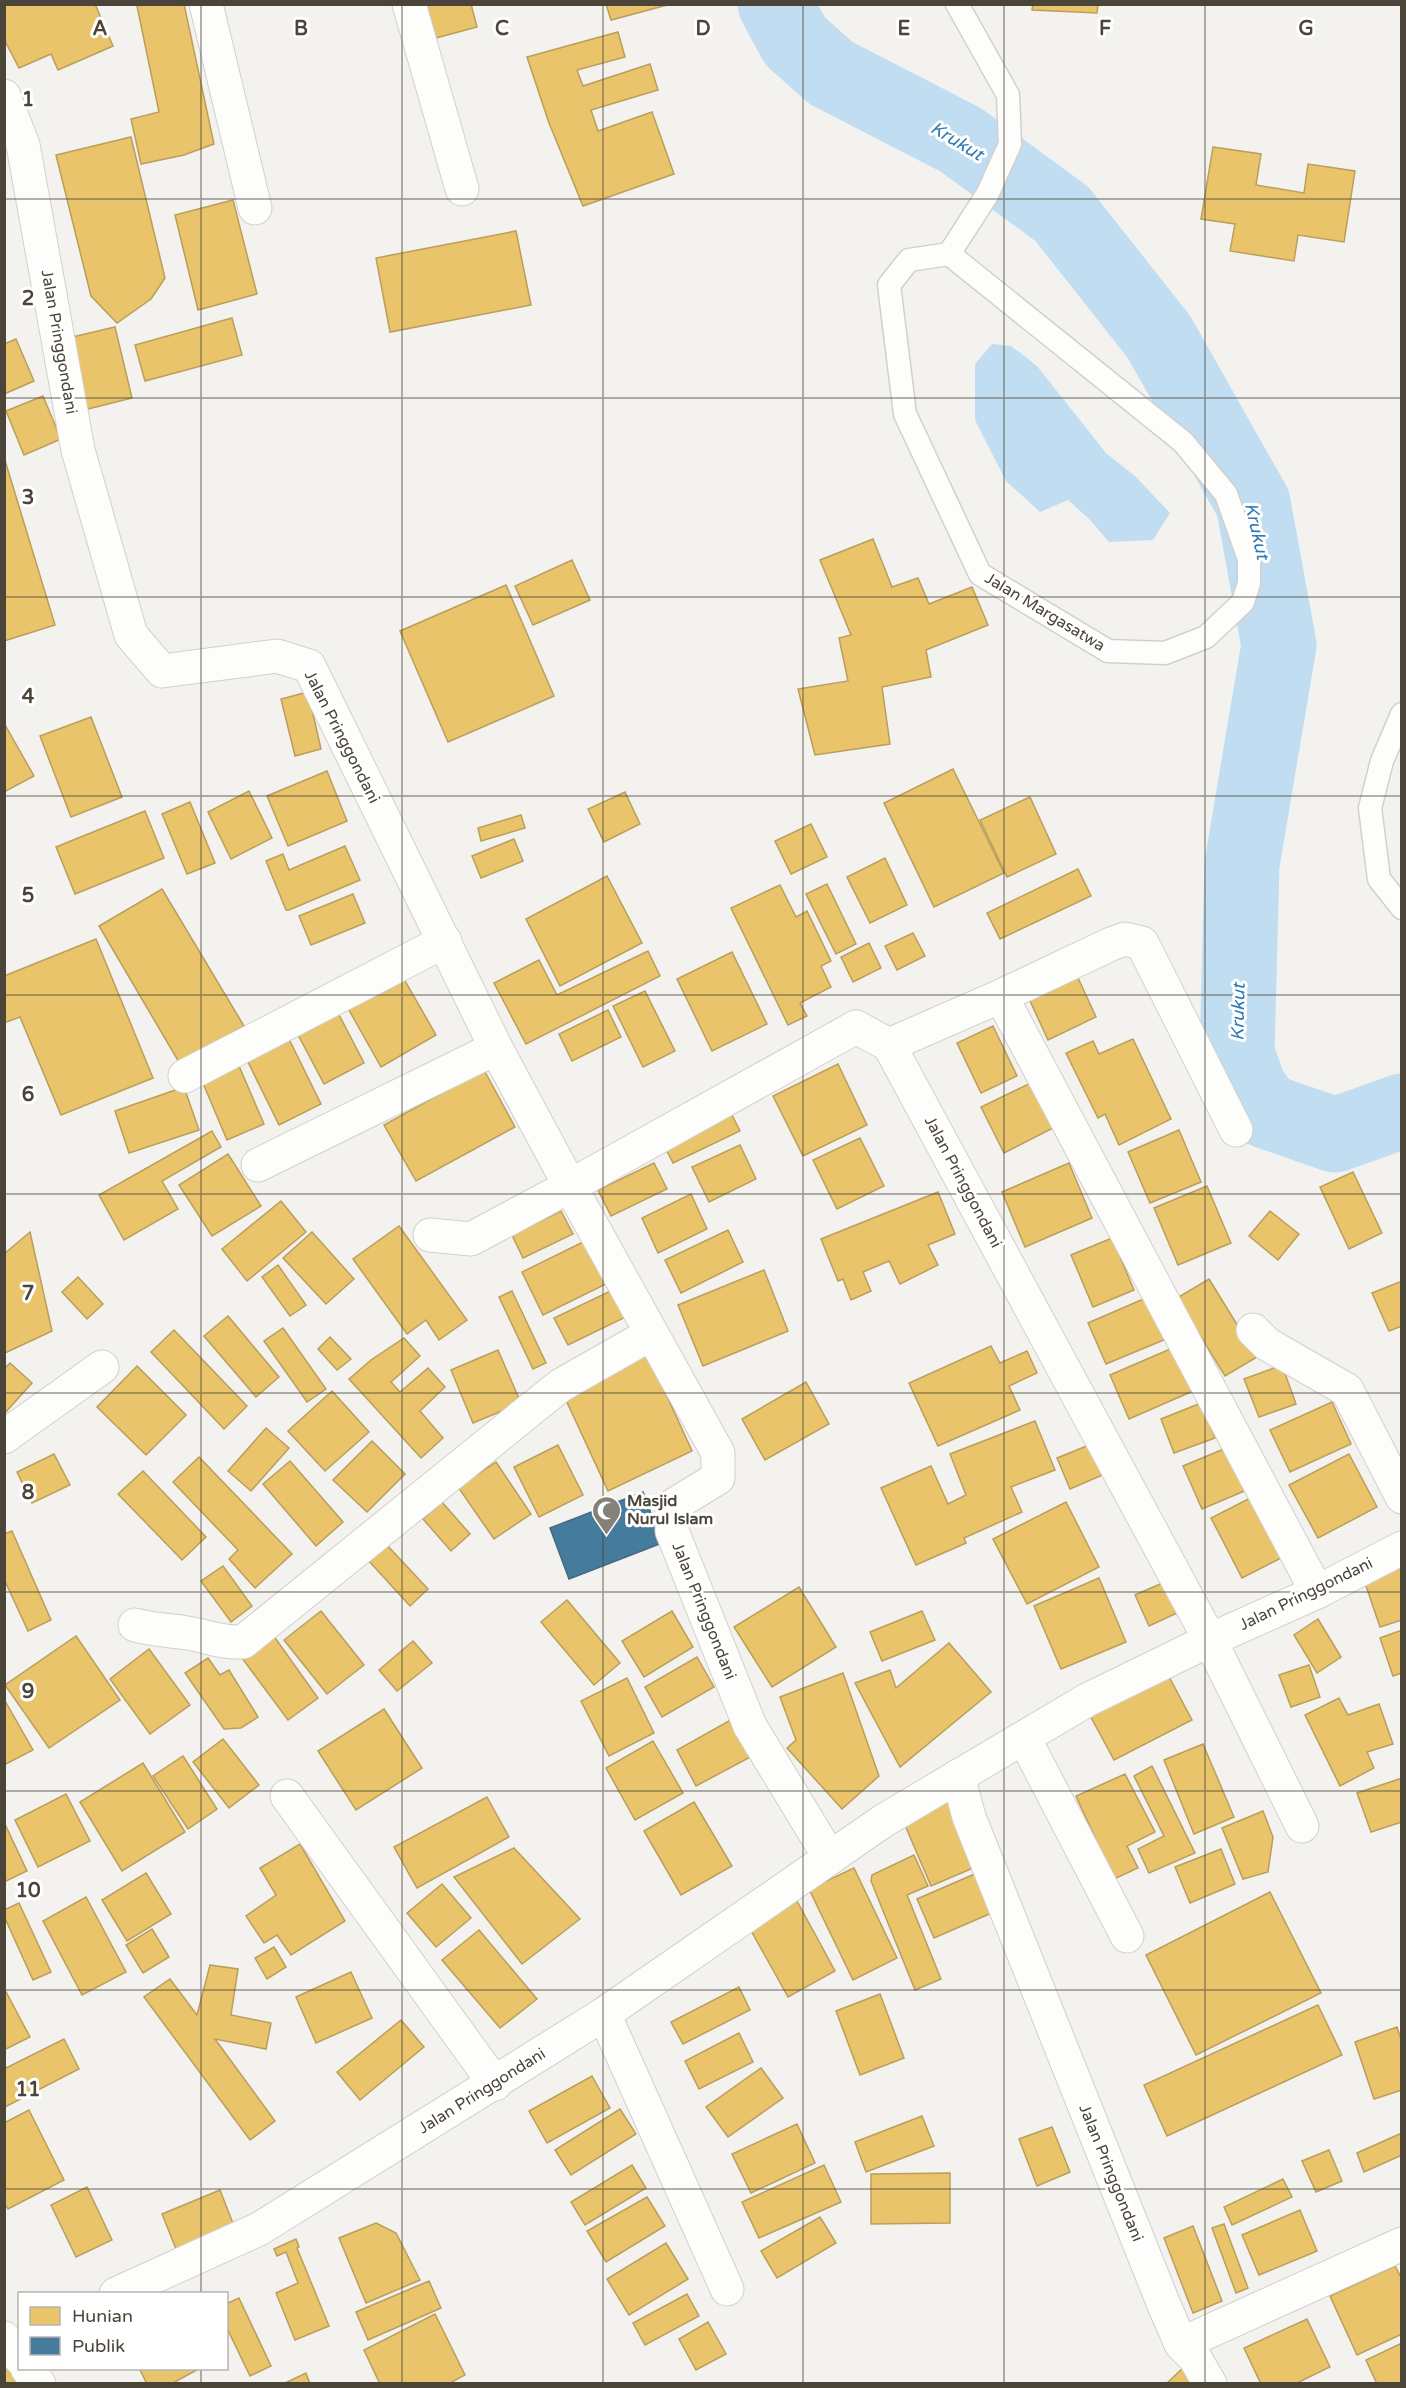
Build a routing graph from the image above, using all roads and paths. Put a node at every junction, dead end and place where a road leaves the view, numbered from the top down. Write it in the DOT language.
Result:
graph roads {
  1 [pos="206,4"];
  2 [pos="409,4"];
  3 [pos="957,4"];
  4 [pos="4,96"];
  5 [pos="462,189"];
  6 [pos="255,207"];
  7 [pos="949,254"];
  8 [pos="1401,714"];
  9 [pos="1401,908"];
  10 [pos="445,941"];
  11 [pos="1001,996"];
  12 [pos="889,1045"];
  13 [pos="496,1048"];
  14 [pos="185,1076"];
  15 [pos="1236,1130"];
  16 [pos="258,1166"];
  17 [pos="570,1186"];
  18 [pos="430,1234"];
  19 [pos="1252,1330"];
  20 [pos="651,1334"];
  21 [pos="102,1367"];
  22 [pos="4,1437"];
  23 [pos="1401,1497"];
  24 [pos="1401,1548"];
  25 [pos="1317,1592"];
  26 [pos="135,1625"];
  27 [pos="1210,1640"];
  28 [pos="1024,1738"];
  29 [pos="958,1776"];
  30 [pos="287,1797"];
  31 [pos="1302,1826"];
  32 [pos="830,1858"];
  33 [pos="1127,1936"];
  34 [pos="604,2014"];
  35 [pos="495,2084"];
  36 [pos="1401,2244"];
  37 [pos="727,2289"];
  38 [pos="120,2292"];
  39 [pos="1181,2344"];
  40 [pos="28,2370"];
  41 [pos="39,2384"];
  42 [pos="1210,2384"];
  1 -- 6 [label="street"];
  2 -- 5 [label="street"];
  3 -- 7 [label="lane"];
  4 -- 10 [label="street, Jalan Pringgondani"];
  7 -- 7 [label="lane, Jalan Margasatwa"];
  8 -- 9 [label="lane"];
  10 -- 13 [label="street, Jalan Pringgondani"];
  10 -- 14 [label="street"];
  11 -- 12 [label="street"];
  11 -- 15 [label="street"];
  11 -- 25 [label="street"];
  12 -- 17 [label="street"];
  12 -- 27 [label="street, Jalan Pringgondani"];
  13 -- 16 [label="street"];
  13 -- 17 [label="street, Jalan Pringgondani"];
  17 -- 18 [label="street"];
  17 -- 20 [label="street, Jalan Pringgondani"];
  19 -- 23 [label="street"];
  20 -- 26 [label="street"];
  20 -- 32 [label="street, Jalan Pringgondani"];
  21 -- 22 [label="street"];
  24 -- 25 [label="street, Jalan Pringgondani"];
  25 -- 27 [label="street, Jalan Pringgondani"];
  27 -- 28 [label="street, Jalan Pringgondani"];
  27 -- 31 [label="street"];
  28 -- 29 [label="street, Jalan Pringgondani"];
  28 -- 33 [label="street"];
  29 -- 32 [label="street, Jalan Pringgondani"];
  29 -- 39 [label="street, Jalan Pringgondani"];
  30 -- 35 [label="street"];
  32 -- 34 [label="street, Jalan Pringgondani"];
  34 -- 35 [label="street, Jalan Pringgondani"];
  34 -- 37 [label="street"];
  35 -- 38 [label="street, Jalan Pringgondani"];
  36 -- 39 [label="street"];
  39 -- 42 [label="street, Jalan Pringgondani"];
  40 -- 41 [label="street"];
}
